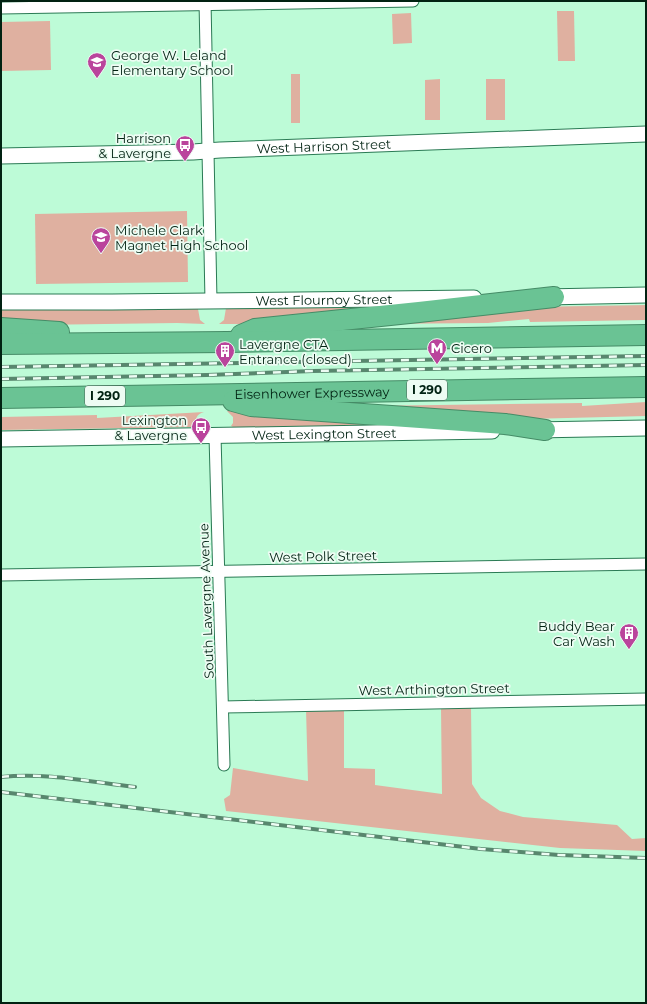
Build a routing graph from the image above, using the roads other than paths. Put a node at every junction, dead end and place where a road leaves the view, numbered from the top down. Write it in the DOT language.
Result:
graph roads {
  1 [pos="414,1"];
  2 [pos="205,3"];
  3 [pos="1,8"];
  4 [pos="646,134"];
  5 [pos="208,151"];
  6 [pos="1,156"];
  7 [pos="646,295"];
  8 [pos="554,297"];
  9 [pos="211,301"];
  10 [pos="1,302"];
  11 [pos="1,328"];
  12 [pos="646,335"];
  13 [pos="227,342"];
  14 [pos="1,344"];
  15 [pos="105,344"];
  16 [pos="646,387"];
  17 [pos="208,394"];
  18 [pos="1,398"];
  19 [pos="646,428"];
  20 [pos="545,430"];
  21 [pos="215,436"];
  22 [pos="1,440"];
  23 [pos="646,564"];
  24 [pos="219,572"];
  25 [pos="1,575"];
  26 [pos="646,699"];
  27 [pos="222,707"];
  28 [pos="224,765"];
  1 -- 2 [label="street"];
  2 -- 3 [label="street"];
  2 -- 5 [label="street"];
  4 -- 5 [label="street, West Harrison Street"];
  5 -- 6 [label="street, West Harrison Street"];
  5 -- 9 [label="street"];
  7 -- 8 [label="street, West Flournoy Street"];
  8 -- 9 [label="street, West Flournoy Street"];
  8 -- 13 [label="highway"];
  9 -- 10 [label="street, West Flournoy Street"];
  11 -- 15 [label="highway"];
  12 -- 13 [label="highway"];
  13 -- 15 [label="highway"];
  14 -- 15 [label="highway"];
  16 -- 17 [label="highway, Eisenhower Expressway / I 290"];
  17 -- 18 [label="highway, Eisenhower Expressway / I 290"];
  17 -- 20 [label="highway"];
  19 -- 20 [label="street, West Lexington Street"];
  20 -- 21 [label="street, West Lexington Street"];
  21 -- 22 [label="street, West Lexington Street"];
  21 -- 24 [label="street, South Lavergne Avenue"];
  23 -- 24 [label="street, West Polk Street"];
  24 -- 25 [label="street, West Polk Street"];
  24 -- 27 [label="street, South Lavergne Avenue"];
  26 -- 27 [label="street, West Arthington Street"];
  27 -- 28 [label="street, South Lavergne Avenue"];
}
